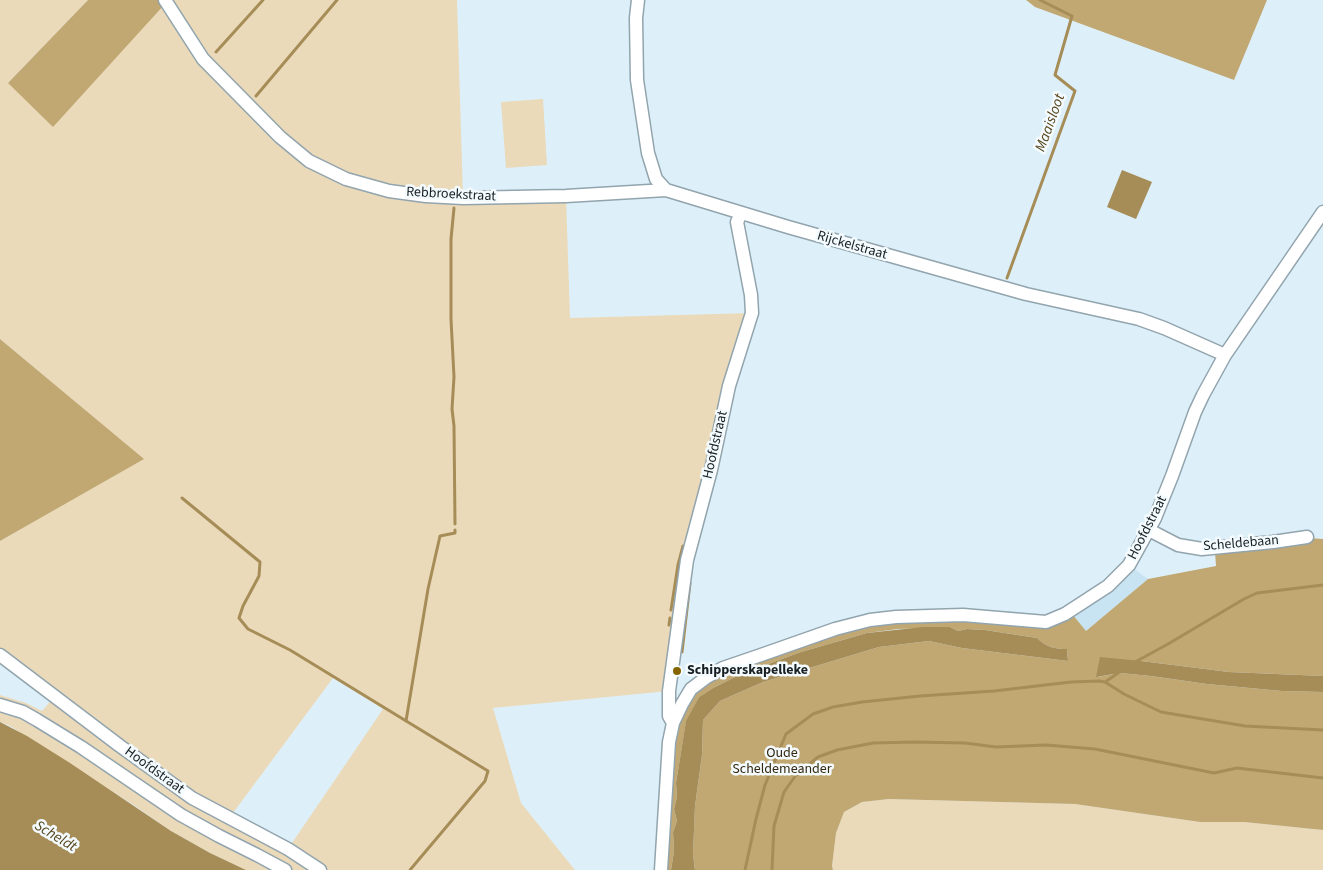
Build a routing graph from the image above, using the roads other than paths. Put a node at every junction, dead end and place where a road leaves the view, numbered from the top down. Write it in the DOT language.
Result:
graph roads {
  1 [pos="165,0"];
  2 [pos="638,0"];
  3 [pos="666,190"];
  4 [pos="1323,212"];
  5 [pos="741,214"];
  6 [pos="1225,356"];
  7 [pos="1148,530"];
  8 [pos="1307,537"];
  9 [pos="0,655"];
  10 [pos="670,680"];
  11 [pos="692,689"];
  12 [pos="0,705"];
  13 [pos="673,723"];
  14 [pos="284,870"];
  15 [pos="320,870"];
  16 [pos="661,870"];
  1 -- 3 [label="street, Rebbroekstraat"];
  2 -- 3 [label="street"];
  3 -- 5 [label="street, Rijckelstraat"];
  4 -- 6 [label="street, Hoofdstraat"];
  5 -- 6 [label="street, Rijckelstraat"];
  5 -- 10 [label="street, Hoofdstraat"];
  6 -- 7 [label="street, Hoofdstraat"];
  7 -- 8 [label="street, Scheldebaan"];
  7 -- 11 [label="street, Hoofdstraat"];
  9 -- 15 [label="street, Hoofdstraat"];
  10 -- 11 [label="street"];
  10 -- 13 [label="street, Hoofdstraat"];
  11 -- 13 [label="street, Hoofdstraat"];
  12 -- 14 [label="street, Hoofdstraat"];
  13 -- 16 [label="street, Hoofdstraat"];
}
